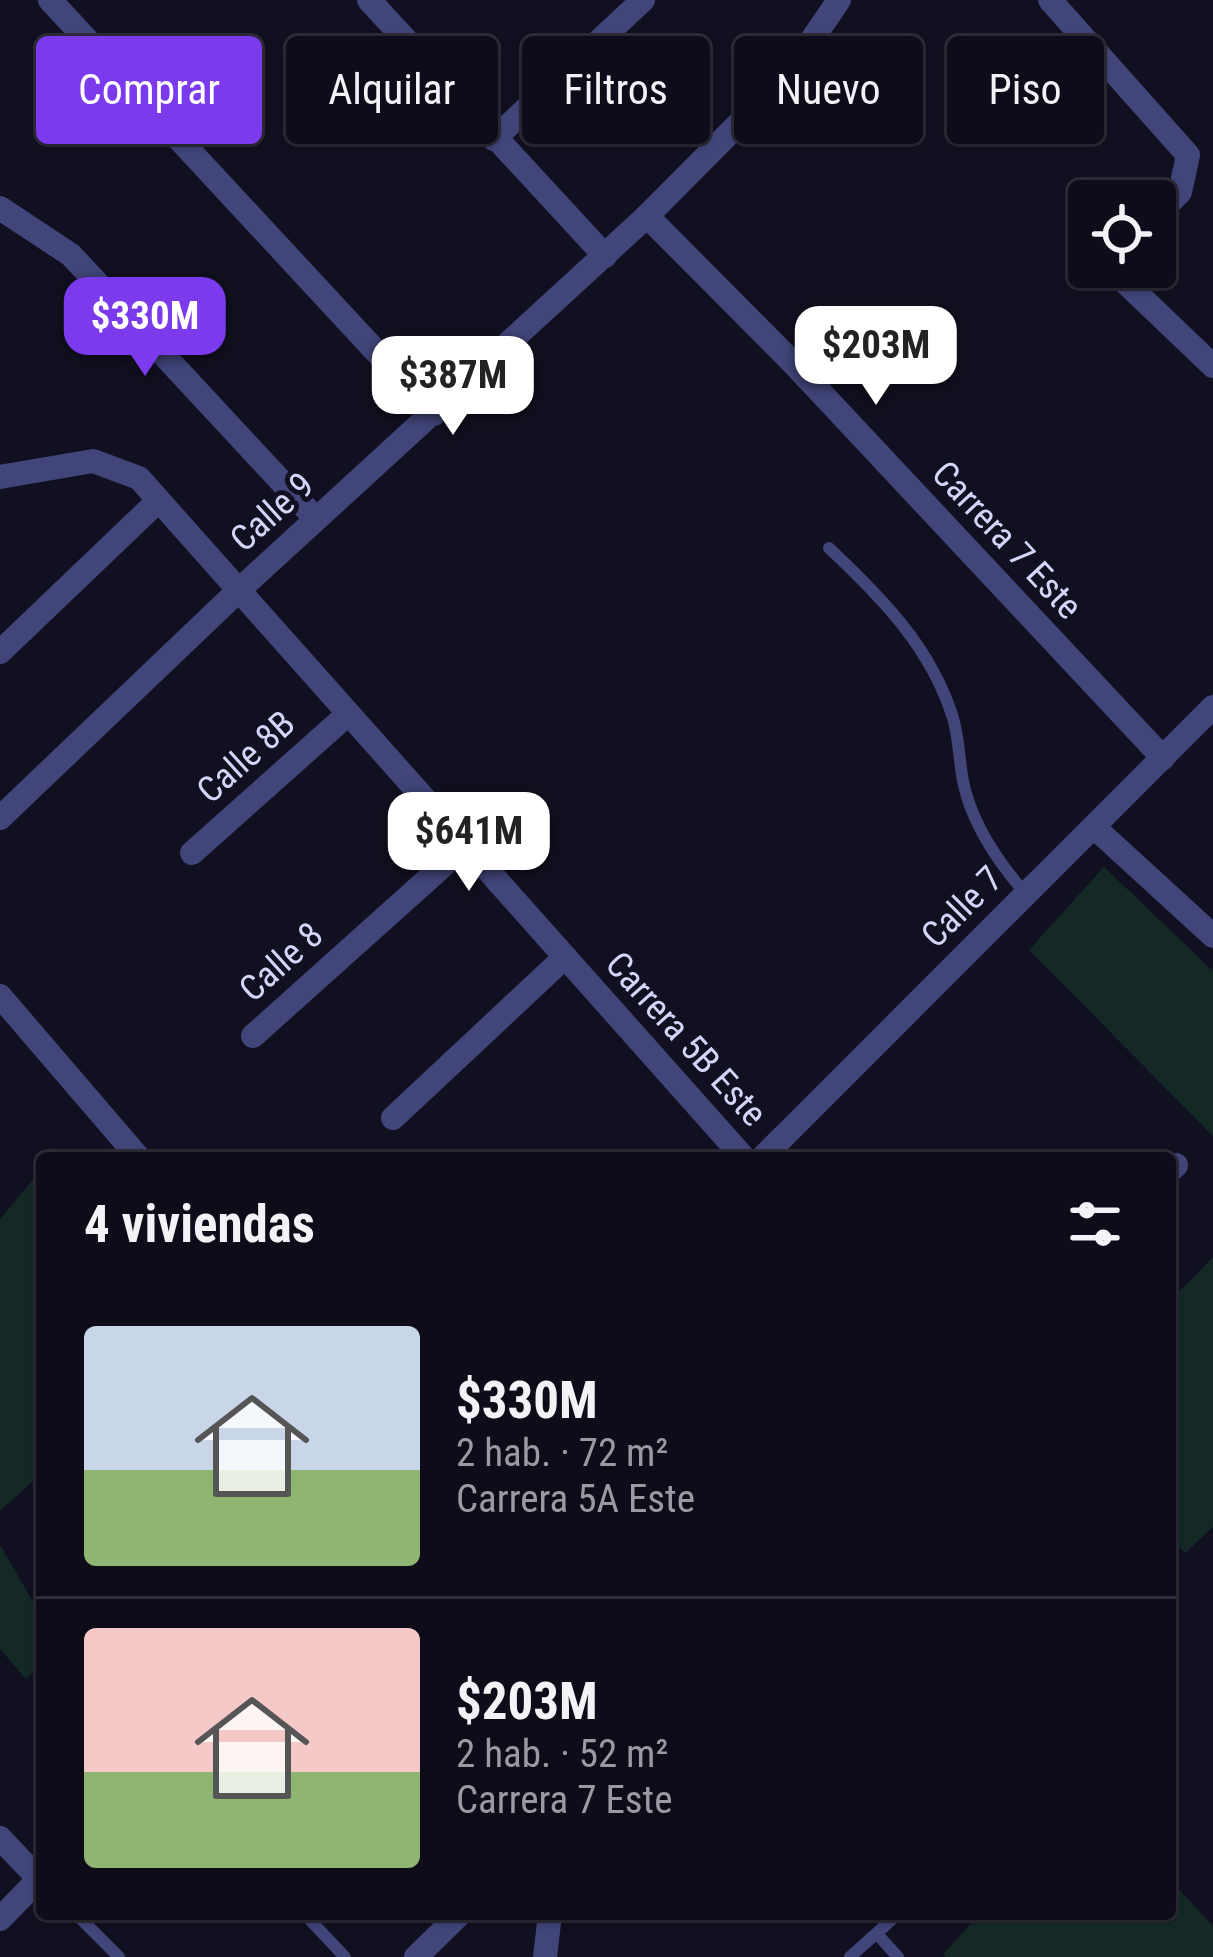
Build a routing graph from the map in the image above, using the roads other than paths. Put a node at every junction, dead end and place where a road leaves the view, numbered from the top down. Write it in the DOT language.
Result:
graph roads {
  1 [pos="50,0"];
  2 [pos="369,0"];
  3 [pos="644,0"];
  4 [pos="839,0"];
  5 [pos="1051,0"];
  6 [pos="401,36"];
  7 [pos="498,135"];
  8 [pos="498,143"];
  9 [pos="1176,197"];
  10 [pos="0,208"];
  11 [pos="647,216"];
  12 [pos="605,256"];
  13 [pos="1131,288"];
  14 [pos="1213,367"];
  15 [pos="434,414"];
  16 [pos="0,477"];
  17 [pos="158,501"];
  18 [pos="316,519"];
  19 [pos="829,548"];
  20 [pos="238,591"];
  21 [pos="0,652"];
  22 [pos="1213,707"];
  23 [pos="348,714"];
  24 [pos="1163,758"];
  25 [pos="0,818"];
  26 [pos="1094,827"];
  27 [pos="465,846"];
  28 [pos="192,854"];
  29 [pos="1026,894"];
  30 [pos="1213,936"];
  31 [pos="565,957"];
  32 [pos="0,996"];
  33 [pos="253,1036"];
  34 [pos="393,1118"];
  35 [pos="134,1152"];
  36 [pos="739,1152"];
  37 [pos="768,1152"];
  38 [pos="0,1838"];
  39 [pos="36,1874"];
  40 [pos="36,1884"];
  41 [pos="0,1918"];
  42 [pos="82,1920"];
  43 [pos="454,1920"];
  44 [pos="549,1920"];
  45 [pos="892,1920"];
  46 [pos="311,1921"];
  47 [pos="877,1934"];
  48 [pos="119,1957"];
  49 [pos="344,1957"];
  50 [pos="416,1957"];
  51 [pos="545,1957"];
  52 [pos="850,1957"];
  53 [pos="898,1957"];
  1 -- 15 [label="street"];
  2 -- 6 [label="street"];
  3 -- 7 [label="street"];
  4 -- 11 [label="street, Calle 9"];
  5 -- 9 [label="street"];
  8 -- 12 [label="street"];
  10 -- 18 [label="street"];
  11 -- 12 [label="street, Calle 9"];
  11 -- 24 [label="street, Carrera 7 Este"];
  12 -- 15 [label="street, Calle 9"];
  13 -- 14 [label="street"];
  15 -- 18 [label="street, Calle 9"];
  16 -- 17 [label="street, Carrera 5B Este"];
  17 -- 20 [label="street, Carrera 5B Este"];
  17 -- 21 [label="street"];
  18 -- 20 [label="street, Calle 9"];
  19 -- 29 [label="lane"];
  20 -- 23 [label="street, Carrera 5B Este"];
  20 -- 25 [label="street, Calle 9"];
  22 -- 24 [label="street, Calle 7"];
  23 -- 27 [label="street, Carrera 5B Este"];
  23 -- 28 [label="street, Calle 8B"];
  24 -- 26 [label="street, Calle 7"];
  26 -- 29 [label="street, Calle 7"];
  26 -- 30 [label="street"];
  27 -- 31 [label="street, Carrera 5B Este"];
  27 -- 33 [label="street, Calle 8"];
  29 -- 37 [label="street, Calle 7"];
  31 -- 34 [label="street"];
  31 -- 36 [label="street, Carrera 5B Este"];
  32 -- 35 [label="street"];
  38 -- 39 [label="street"];
  40 -- 41 [label="street"];
  42 -- 48 [label="lane"];
  43 -- 50 [label="street"];
  44 -- 51 [label="street"];
  45 -- 47 [label="lane"];
  46 -- 49 [label="lane"];
  47 -- 52 [label="lane"];
  47 -- 53 [label="lane"];
}
